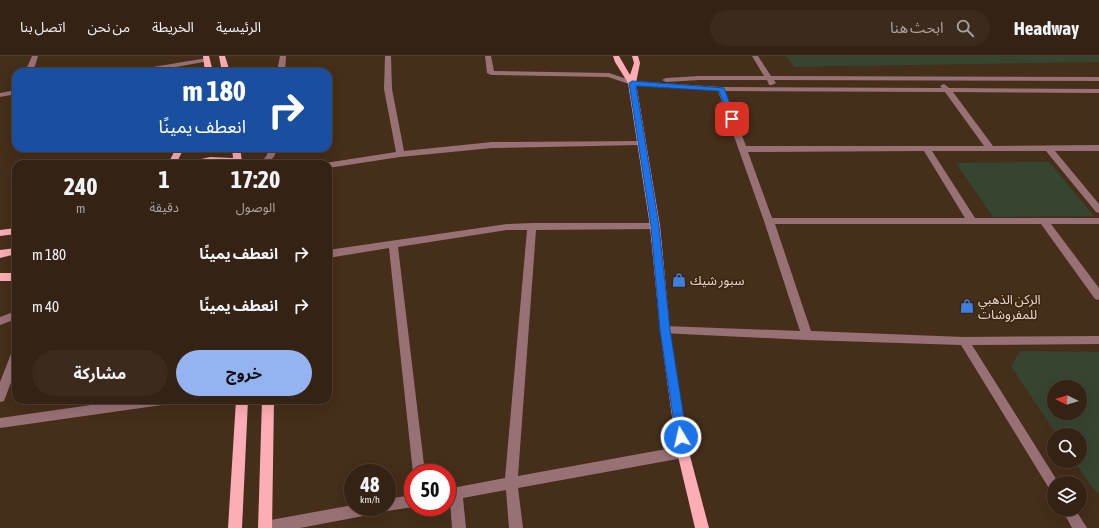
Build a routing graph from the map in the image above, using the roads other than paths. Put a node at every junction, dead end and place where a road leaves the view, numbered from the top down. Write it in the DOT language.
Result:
graph roads {
  1 [pos="35,56"];
  2 [pos="222,56"];
  3 [pos="283,56"];
  4 [pos="388,56"];
  5 [pos="488,56"];
  6 [pos="616,56"];
  7 [pos="635,56"];
  8 [pos="755,56"];
  9 [pos="206,58"];
  10 [pos="31,68"];
  11 [pos="155,68"];
  12 [pos="208,68"];
  13 [pos="225,68"];
  14 [pos="282,68"];
  15 [pos="769,78"];
  16 [pos="938,78"];
  17 [pos="1099,79"];
  18 [pos="632,83"];
  19 [pos="721,89"];
  20 [pos="777,89"];
  21 [pos="948,90"];
  22 [pos="1099,91"];
  23 [pos="12,93"];
  24 [pos="0,95"];
  25 [pos="641,143"];
  26 [pos="927,148"];
  27 [pos="991,148"];
  28 [pos="1048,148"];
  29 [pos="1099,148"];
  30 [pos="744,149"];
  31 [pos="400,154"];
  32 [pos="211,160"];
  33 [pos="229,160"];
  34 [pos="332,164"];
  35 [pos="1099,210"];
  36 [pos="769,221"];
  37 [pos="972,221"];
  38 [pos="1044,221"];
  39 [pos="1099,221"];
  40 [pos="532,226"];
  41 [pos="655,226"];
  42 [pos="12,232"];
  43 [pos="0,233"];
  44 [pos="393,244"];
  45 [pos="12,252"];
  46 [pos="332,253"];
  47 [pos="0,254"];
  48 [pos="12,276"];
  49 [pos="0,277"];
  50 [pos="1099,296"];
  51 [pos="12,316"];
  52 [pos="0,321"];
  53 [pos="665,330"];
  54 [pos="807,336"];
  55 [pos="1099,340"];
  56 [pos="964,341"];
  57 [pos="12,365"];
  58 [pos="0,397"];
  59 [pos="134,404"];
  60 [pos="242,404"];
  61 [pos="268,404"];
  62 [pos="0,423"];
  63 [pos="683,452"];
  64 [pos="418,464"];
  65 [pos="1048,476"];
  66 [pos="512,483"];
  67 [pos="456,493"];
  68 [pos="344,513"];
  69 [pos="456,513"];
  70 [pos="1072,516"];
  71 [pos="235,528"];
  72 [pos="265,528"];
  73 [pos="460,528"];
  74 [pos="516,528"];
  75 [pos="702,528"];
  76 [pos="1080,528"];
  1 -- 10 [label="street"];
  2 -- 13 [label="main road"];
  3 -- 14 [label="street"];
  4 -- 31 [label="street"];
  5 -- 18 [label="street"];
  6 -- 18 [label="main road"];
  7 -- 18 [label="main road"];
  8 -- 15 [label="street"];
  9 -- 11 [label="street"];
  9 -- 12 [label="main road"];
  15 -- 16 [label="street"];
  15 -- 18 [label="street"];
  15 -- 20 [label="street"];
  16 -- 17 [label="street"];
  16 -- 21 [label="street"];
  18 -- 19 [label="street"];
  18 -- 25 [label="main road"];
  19 -- 20 [label="street"];
  19 -- 30 [label="street"];
  20 -- 21 [label="street"];
  21 -- 22 [label="street"];
  21 -- 27 [label="street"];
  23 -- 24 [label="street"];
  25 -- 31 [label="street"];
  25 -- 41 [label="main road"];
  26 -- 27 [label="street"];
  26 -- 30 [label="street"];
  26 -- 37 [label="street"];
  27 -- 28 [label="street"];
  28 -- 29 [label="street"];
  28 -- 35 [label="street"];
  30 -- 36 [label="street"];
  31 -- 34 [label="street"];
  32 -- 33 [label="main road"];
  36 -- 37 [label="street"];
  36 -- 54 [label="street"];
  37 -- 38 [label="street"];
  38 -- 39 [label="street"];
  38 -- 50 [label="street"];
  40 -- 41 [label="street"];
  40 -- 44 [label="street"];
  40 -- 66 [label="street"];
  41 -- 53 [label="main road"];
  42 -- 43 [label="main road"];
  44 -- 46 [label="street"];
  44 -- 64 [label="street"];
  45 -- 47 [label="main road"];
  48 -- 49 [label="main road"];
  51 -- 52 [label="street"];
  53 -- 54 [label="street"];
  53 -- 63 [label="main road"];
  54 -- 56 [label="street"];
  55 -- 56 [label="street"];
  56 -- 65 [label="street"];
  57 -- 58 [label="street"];
  59 -- 62 [label="street"];
  60 -- 71 [label="main road"];
  61 -- 72 [label="main road"];
  63 -- 66 [label="street"];
  63 -- 75 [label="main road"];
  66 -- 67 [label="street"];
  66 -- 74 [label="street"];
  68 -- 72 [label="street"];
  69 -- 73 [label="street"];
  70 -- 76 [label="street"];
}
